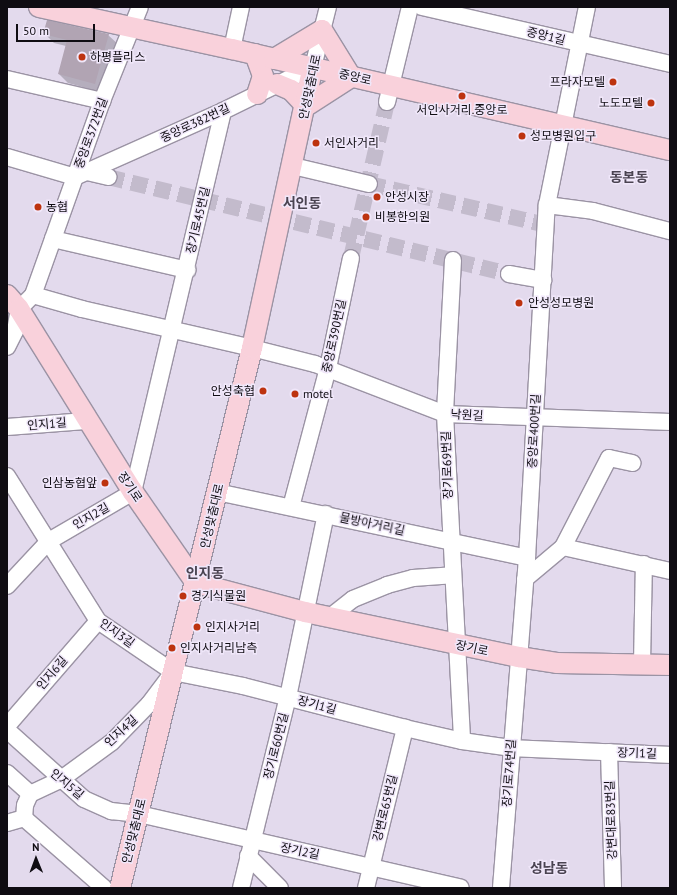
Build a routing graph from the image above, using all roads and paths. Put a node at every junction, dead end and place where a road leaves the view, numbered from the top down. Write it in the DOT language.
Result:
graph roads {
  1 [pos="140,7"];
  2 [pos="242,7"];
  3 [pos="328,7"];
  4 [pos="410,7"];
  5 [pos="422,7"];
  6 [pos="587,7"];
  7 [pos="45,8"];
  8 [pos="132,28"];
  9 [pos="322,30"];
  10 [pos="579,44"];
  11 [pos="232,49"];
  12 [pos="255,54"];
  13 [pos="274,58"];
  14 [pos="670,64"];
  15 [pos="313,68"];
  16 [pos="351,77"];
  17 [pos="7,79"];
  18 [pos="277,84"];
  19 [pos="257,94"];
  20 [pos="389,94"];
  21 [pos="102,101"];
  22 [pos="306,106"];
  23 [pos="223,111"];
  24 [pos="562,126"];
  25 [pos="670,150"];
  26 [pos="7,157"];
  27 [pos="293,166"];
  28 [pos="81,174"];
  29 [pos="108,177"];
  30 [pos="369,184"];
  31 [pos="548,204"];
  32 [pos="670,231"];
  33 [pos="53,239"];
  34 [pos="351,258"];
  35 [pos="453,260"];
  36 [pos="187,270"];
  37 [pos="510,274"];
  38 [pos="543,280"];
  39 [pos="33,295"];
  40 [pos="11,304"];
  41 [pos="173,330"];
  42 [pos="7,347"];
  43 [pos="252,348"];
  44 [pos="328,368"];
  45 [pos="445,414"];
  46 [pos="534,418"];
  47 [pos="86,420"];
  48 [pos="670,422"];
  49 [pos="7,427"];
  50 [pos="632,463"];
  51 [pos="7,476"];
  52 [pos="133,492"];
  53 [pos="217,492"];
  54 [pos="291,507"];
  55 [pos="326,514"];
  56 [pos="49,540"];
  57 [pos="206,540"];
  58 [pos="450,540"];
  59 [pos="563,547"];
  60 [pos="174,550"];
  61 [pos="527,558"];
  62 [pos="644,564"];
  63 [pos="670,571"];
  64 [pos="452,575"];
  65 [pos="525,579"];
  66 [pos="196,583"];
  67 [pos="7,586"];
  68 [pos="222,589"];
  69 [pos="190,608"];
  70 [pos="305,612"];
  71 [pos="330,617"];
  72 [pos="98,621"];
  73 [pos="457,645"];
  74 [pos="519,658"];
  75 [pos="642,664"];
  76 [pos="670,665"];
  77 [pos="173,672"];
  78 [pos="288,697"];
  79 [pos="7,726"];
  80 [pos="405,728"];
  81 [pos="7,730"];
  82 [pos="462,741"];
  83 [pos="511,748"];
  84 [pos="609,752"];
  85 [pos="670,755"];
  86 [pos="7,773"];
  87 [pos="60,780"];
  88 [pos="30,794"];
  89 [pos="139,814"];
  90 [pos="24,818"];
  91 [pos="7,823"];
  92 [pos="250,848"];
  93 [pos="371,867"];
  94 [pos="104,888"];
  95 [pos="120,888"];
  96 [pos="241,888"];
  97 [pos="280,888"];
  98 [pos="366,888"];
  99 [pos="461,888"];
  100 [pos="501,888"];
  101 [pos="613,888"];
  1 -- 8 [label="street, 중앙로372번길"];
  2 -- 11 [label="street"];
  3 -- 9 [label="street, 안성맞춤대로"];
  4 -- 20 [label="street"];
  5 -- 10 [label="street, 중앙1길"];
  6 -- 10 [label="street, 중앙로400번길"];
  7 -- 8 [label="main road, 중앙로"];
  8 -- 11 [label="main road, 중앙로"];
  8 -- 21 [label="street, 중앙로372번길"];
  9 -- 13 [label="main road"];
  9 -- 15 [label="street, 안성맞춤대로"];
  9 -- 16 [label="main road"];
  10 -- 14 [label="street, 중앙1길"];
  10 -- 24 [label="street, 중앙로400번길"];
  11 -- 12 [label="main road, 중앙로"];
  12 -- 13 [label="main road, 중앙로"];
  12 -- 19 [label="main road"];
  13 -- 15 [label="main road, 중앙로"];
  15 -- 16 [label="main road, 중앙로"];
  15 -- 18 [label="street, 중앙로382번길"];
  15 -- 22 [label="main road, 안성맞춤대로"];
  16 -- 20 [label="main road, 중앙로"];
  16 -- 22 [label="main road"];
  17 -- 21 [label="street"];
  18 -- 19 [label="street, 중앙로382번길"];
  18 -- 22 [label="main road"];
  19 -- 23 [label="street, 중앙로382번길"];
  20 -- 24 [label="main road, 중앙로"];
  21 -- 28 [label="street, 중앙로372번길"];
  22 -- 27 [label="main road, 안성맞춤대로"];
  23 -- 28 [label="street, 중앙로382번길"];
  23 -- 36 [label="street, 장기로45번길"];
  24 -- 25 [label="main road, 중앙로"];
  24 -- 31 [label="street, 중앙로400번길"];
  26 -- 28 [label="street"];
  27 -- 30 [label="street"];
  27 -- 43 [label="main road, 안성맞춤대로"];
  28 -- 29 [label="street"];
  28 -- 33 [label="street, 중앙로372번길"];
  31 -- 32 [label="street"];
  31 -- 38 [label="street, 중앙로400번길"];
  33 -- 36 [label="street"];
  33 -- 39 [label="street, 중앙로372번길"];
  34 -- 44 [label="street, 중앙로390번길"];
  35 -- 45 [label="street, 장기로69번길"];
  36 -- 41 [label="street, 장기로45번길"];
  37 -- 38 [label="street"];
  38 -- 46 [label="street, 중앙로400번길"];
  39 -- 40 [label="street, 중앙로372번길"];
  39 -- 41 [label="street"];
  40 -- 42 [label="street"];
  40 -- 47 [label="main road, 장기로"];
  41 -- 43 [label="street"];
  41 -- 52 [label="street, 장기로45번길"];
  43 -- 44 [label="street, 낙원길"];
  43 -- 53 [label="main road, 안성맞춤대로"];
  44 -- 45 [label="street, 낙원길"];
  44 -- 54 [label="street, 중앙로390번길"];
  45 -- 46 [label="street, 낙원길"];
  45 -- 58 [label="street, 장기로69번길"];
  46 -- 48 [label="street, 낙원길"];
  46 -- 61 [label="street, 중앙로400번길"];
  47 -- 49 [label="street, 인지1길"];
  47 -- 52 [label="main road, 장기로"];
  50 -- 59 [label="street"];
  51 -- 56 [label="street"];
  52 -- 56 [label="street, 인지2길"];
  52 -- 60 [label="main road, 장기로"];
  53 -- 54 [label="street, 물방아거리길"];
  53 -- 57 [label="main road, 안성맞춤대로"];
  54 -- 55 [label="street, 물방아거리길"];
  55 -- 58 [label="street, 물방아거리길"];
  55 -- 70 [label="street"];
  56 -- 67 [label="street, 인지2길"];
  56 -- 72 [label="street, 인지3길"];
  57 -- 60 [label="main road"];
  57 -- 66 [label="main road, 안성맞춤대로"];
  58 -- 61 [label="street, 물방아거리길"];
  58 -- 64 [label="street, 장기로69번길"];
  59 -- 62 [label="street"];
  59 -- 65 [label="street"];
  60 -- 66 [label="main road, 장기로"];
  60 -- 69 [label="main road"];
  61 -- 65 [label="street, 중앙로400번길"];
  62 -- 63 [label="street"];
  62 -- 75 [label="street"];
  64 -- 71 [label="street"];
  64 -- 73 [label="street, 장기로69번길"];
  65 -- 74 [label="street, 중앙로400번길"];
  66 -- 68 [label="main road, 장기로"];
  66 -- 69 [label="main road, 안성맞춤대로"];
  68 -- 69 [label="main road"];
  68 -- 70 [label="main road, 장기로"];
  69 -- 77 [label="main road, 안성맞춤대로"];
  70 -- 71 [label="main road, 장기로"];
  70 -- 78 [label="street, 장기로60번길"];
  71 -- 73 [label="main road, 장기로"];
  72 -- 77 [label="street, 인지3길"];
  72 -- 79 [label="street, 인지6길"];
  73 -- 74 [label="main road, 장기로"];
  73 -- 82 [label="street"];
  74 -- 75 [label="main road, 장기로"];
  74 -- 83 [label="street, 장기로74번길"];
  75 -- 76 [label="main road, 장기로"];
  77 -- 78 [label="street, 장기1길"];
  77 -- 87 [label="street, 인지4길"];
  77 -- 89 [label="main road, 안성맞춤대로"];
  78 -- 80 [label="street, 장기1길"];
  78 -- 92 [label="street, 장기로60번길"];
  80 -- 82 [label="street, 장기1길"];
  80 -- 93 [label="street, 강변로65번길"];
  81 -- 87 [label="street, 인지5길"];
  82 -- 83 [label="street, 장기1길"];
  83 -- 84 [label="street, 장기1길"];
  83 -- 100 [label="street, 장기로74번길"];
  84 -- 85 [label="street, 장기1길"];
  84 -- 101 [label="street, 강변대로83번길"];
  86 -- 88 [label="street"];
  87 -- 88 [label="street, 인지4길"];
  87 -- 89 [label="street, 인지5길"];
  88 -- 90 [label="street"];
  89 -- 92 [label="street, 장기2길"];
  89 -- 95 [label="main road, 안성맞춤대로"];
  90 -- 91 [label="street"];
  90 -- 94 [label="street"];
  92 -- 93 [label="street, 장기2길"];
  92 -- 96 [label="street, 장기로60번길"];
  92 -- 97 [label="street"];
  93 -- 98 [label="street, 강변로65번길"];
  93 -- 99 [label="street, 장기2길"];
}
